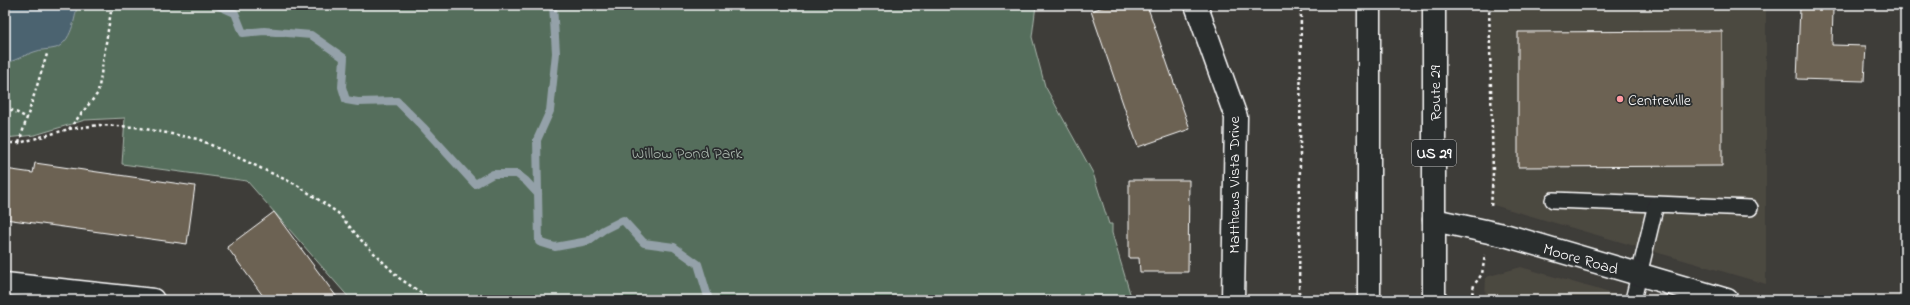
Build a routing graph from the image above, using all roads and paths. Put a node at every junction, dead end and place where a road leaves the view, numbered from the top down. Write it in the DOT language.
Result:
graph roads {
  1 [pos="112,5"];
  2 [pos="1196,5"];
  3 [pos="1302,5"];
  4 [pos="1369,5"];
  5 [pos="1434,5"];
  6 [pos="1489,5"];
  7 [pos="47,54"];
  8 [pos="5,107"];
  9 [pos="28,118"];
  10 [pos="69,129"];
  11 [pos="5,143"];
  12 [pos="19,143"];
  13 [pos="1553,200"];
  14 [pos="1656,204"];
  15 [pos="1750,208"];
  16 [pos="1434,220"];
  17 [pos="1488,232"];
  18 [pos="1640,275"];
  19 [pos="5,284"];
  20 [pos="1369,298"];
  21 [pos="153,300"];
  22 [pos="432,300"];
  23 [pos="1233,300"];
  24 [pos="1299,300"];
  25 [pos="1434,300"];
  26 [pos="1471,300"];
  27 [pos="1633,300"];
  28 [pos="1727,300"];
  1 -- 10 [label="path"];
  2 -- 23 [label="street, Matthews Vista Drive"];
  3 -- 24 [label="path"];
  4 -- 20 [label="street"];
  5 -- 16 [label="street, Route 29 / US 29"];
  6 -- 17 [label="path"];
  7 -- 9 [label="path"];
  8 -- 9 [label="path"];
  9 -- 12 [label="path"];
  10 -- 12 [label="path"];
  10 -- 22 [label="path"];
  11 -- 12 [label="path"];
  13 -- 14 [label="lane"];
  14 -- 15 [label="lane"];
  14 -- 18 [label="lane"];
  16 -- 17 [label="street, Moore Road"];
  16 -- 25 [label="street, Route 29 / US 29"];
  17 -- 18 [label="street, Moore Road"];
  17 -- 26 [label="path"];
  18 -- 27 [label="lane"];
  18 -- 28 [label="street, Moore Road"];
  19 -- 21 [label="street"];
}
